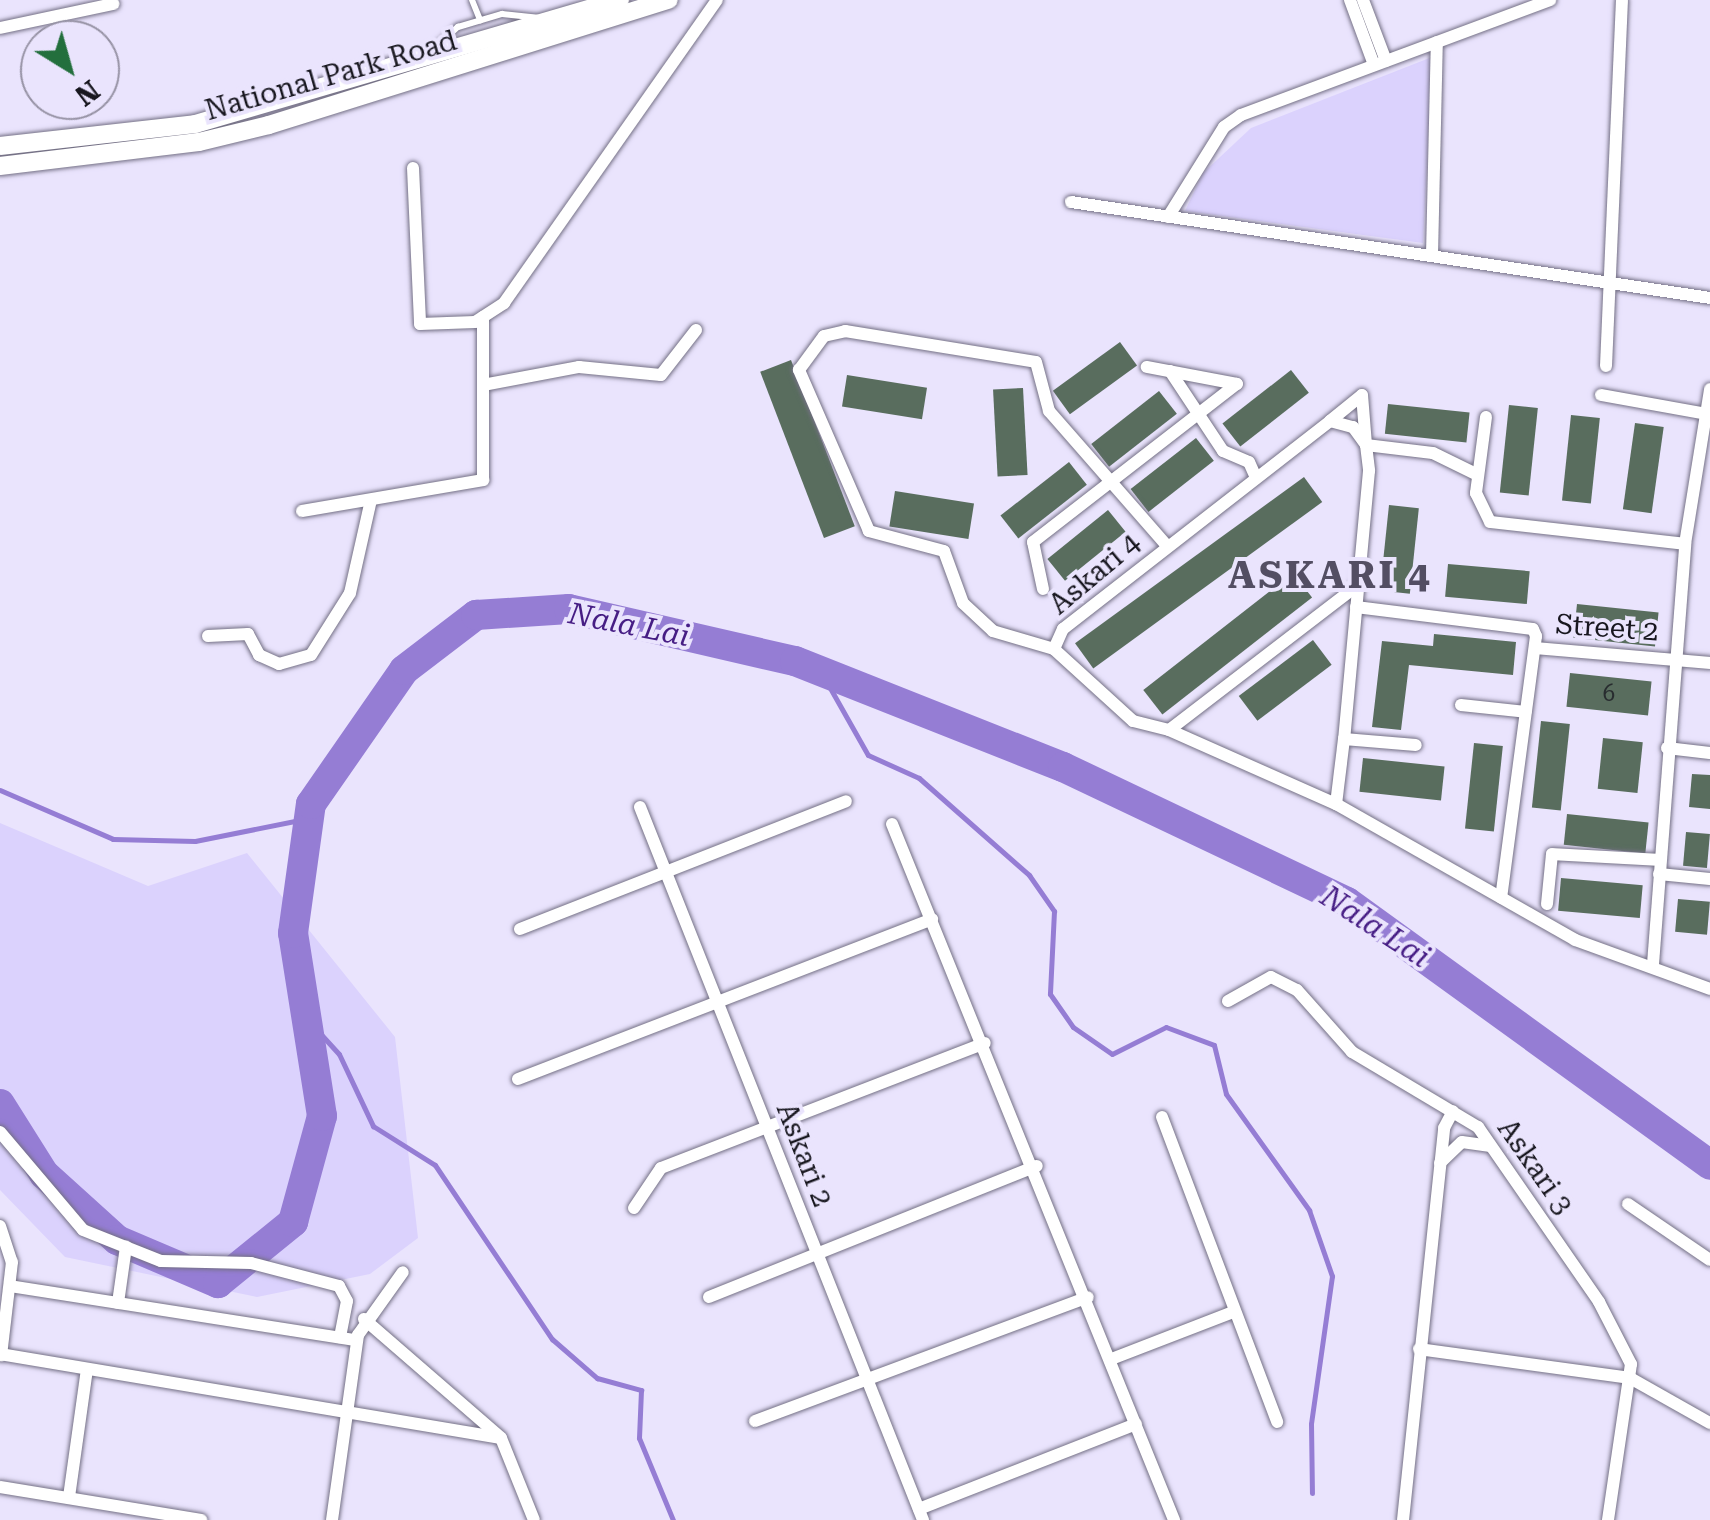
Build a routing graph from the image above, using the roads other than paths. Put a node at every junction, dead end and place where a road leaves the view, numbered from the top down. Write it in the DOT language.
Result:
graph roads {
  1 [pos="472,0"];
  2 [pos="620,0"];
  3 [pos="669,0"];
  4 [pos="716,0"];
  5 [pos="1350,0"];
  6 [pos="1364,0"];
  7 [pos="1550,0"];
  8 [pos="1622,0"];
  9 [pos="113,4"];
  10 [pos="480,20"];
  11 [pos="550,22"];
  12 [pos="0,28"];
  13 [pos="1437,42"];
  14 [pos="427,58"];
  15 [pos="1380,63"];
  16 [pos="0,146"];
  17 [pos="0,166"];
  18 [pos="413,168"];
  19 [pos="1072,202"];
  20 [pos="1168,217"];
  21 [pos="1432,255"];
  22 [pos="1610,286"];
  23 [pos="1710,298"];
  24 [pos="482,317"];
  25 [pos="696,330"];
  26 [pos="1606,366"];
  27 [pos="1147,367"];
  28 [pos="1170,372"];
  29 [pos="483,385"];
  30 [pos="1710,389"];
  31 [pos="1602,394"];
  32 [pos="1198,414"];
  33 [pos="1707,414"];
  34 [pos="1486,418"];
  35 [pos="1330,421"];
  36 [pos="1366,445"];
  37 [pos="1478,475"];
  38 [pos="1256,478"];
  39 [pos="1112,482"];
  40 [pos="371,500"];
  41 [pos="302,511"];
  42 [pos="1685,544"];
  43 [pos="1167,546"];
  44 [pos="1358,585"];
  45 [pos="1043,588"];
  46 [pos="1356,607"];
  47 [pos="208,636"];
  48 [pos="1535,648"];
  49 [pos="1054,649"];
  50 [pos="1675,658"];
  51 [pos="1710,663"];
  52 [pos="1460,705"];
  53 [pos="1526,712"];
  54 [pos="1169,730"];
  55 [pos="1344,739"];
  56 [pos="1416,745"];
  57 [pos="1667,748"];
  58 [pos="1710,753"];
  59 [pos="846,800"];
  60 [pos="1336,804"];
  61 [pos="640,807"];
  62 [pos="892,824"];
  63 [pos="1660,867"];
  64 [pos="667,870"];
  65 [pos="1710,879"];
  66 [pos="1501,898"];
  67 [pos="1547,904"];
  68 [pos="932,919"];
  69 [pos="520,929"];
  70 [pos="1653,964"];
  71 [pos="1710,989"];
  72 [pos="715,999"];
  73 [pos="1228,1001"];
  74 [pos="985,1043"];
  75 [pos="518,1079"];
  76 [pos="1454,1111"];
  77 [pos="1162,1117"];
  78 [pos="765,1123"];
  79 [pos="0,1132"];
  80 [pos="1492,1148"];
  81 [pos="1440,1163"];
  82 [pos="1037,1166"];
  83 [pos="1628,1204"];
  84 [pos="634,1208"];
  85 [pos="0,1226"];
  86 [pos="126,1247"];
  87 [pos="816,1254"];
  88 [pos="1710,1260"];
  89 [pos="403,1272"];
  90 [pos="10,1286"];
  91 [pos="1088,1297"];
  92 [pos="709,1298"];
  93 [pos="118,1303"];
  94 [pos="1233,1312"];
  95 [pos="364,1319"];
  96 [pos="340,1337"];
  97 [pos="356,1340"];
  98 [pos="1420,1348"];
  99 [pos="1,1354"];
  100 [pos="1114,1358"];
  101 [pos="87,1369"];
  102 [pos="1630,1378"];
  103 [pos="864,1379"];
  104 [pos="346,1412"];
  105 [pos="755,1421"];
  106 [pos="1277,1422"];
  107 [pos="1710,1423"];
  108 [pos="1136,1424"];
  109 [pos="501,1438"];
  110 [pos="0,1487"];
  111 [pos="68,1498"];
  112 [pos="921,1515"];
  113 [pos="202,1520"];
  114 [pos="332,1520"];
  115 [pos="534,1520"];
  116 [pos="1174,1520"];
  117 [pos="1402,1520"];
  118 [pos="1608,1520"];
  1 -- 10 [label="lane"];
  2 -- 11 [label="street, National Park Road"];
  3 -- 17 [label="street, National Park Road"];
  4 -- 24 [label="street"];
  5 -- 15 [label="street"];
  6 -- 15 [label="street"];
  7 -- 13 [label="street"];
  8 -- 22 [label="street"];
  9 -- 12 [label="street"];
  10 -- 11 [label="lane"];
  10 -- 14 [label="lane"];
  11 -- 14 [label="street, National Park Road"];
  13 -- 15 [label="street"];
  13 -- 21 [label="street"];
  14 -- 16 [label="street, National Park Road"];
  15 -- 20 [label="street"];
  18 -- 24 [label="street"];
  19 -- 20 [label="street"];
  20 -- 21 [label="street"];
  21 -- 22 [label="street"];
  22 -- 23 [label="street"];
  22 -- 26 [label="street"];
  24 -- 29 [label="street"];
  25 -- 29 [label="street"];
  27 -- 28 [label="street"];
  28 -- 32 [label="street"];
  28 -- 32 [label="street"];
  29 -- 40 [label="street"];
  30 -- 33 [label="street"];
  31 -- 33 [label="street"];
  32 -- 38 [label="street"];
  32 -- 39 [label="street"];
  33 -- 42 [label="street"];
  34 -- 37 [label="street"];
  35 -- 36 [label="street"];
  35 -- 36 [label="street, Askari 4"];
  35 -- 38 [label="street, Askari 4"];
  36 -- 37 [label="street"];
  36 -- 44 [label="street"];
  37 -- 42 [label="street"];
  38 -- 43 [label="street, Askari 4"];
  39 -- 43 [label="street"];
  39 -- 45 [label="street"];
  39 -- 49 [label="street"];
  40 -- 41 [label="street"];
  40 -- 47 [label="street"];
  42 -- 50 [label="street"];
  43 -- 49 [label="street, Askari 4"];
  44 -- 46 [label="street"];
  44 -- 54 [label="street"];
  46 -- 48 [label="street"];
  46 -- 55 [label="street"];
  48 -- 50 [label="street, Street 2"];
  48 -- 53 [label="street"];
  49 -- 54 [label="street, Askari 4"];
  50 -- 51 [label="street, Street 2"];
  50 -- 57 [label="street"];
  52 -- 53 [label="street"];
  53 -- 66 [label="street"];
  54 -- 60 [label="street, Askari 4"];
  55 -- 56 [label="street"];
  55 -- 60 [label="street"];
  57 -- 58 [label="street"];
  57 -- 63 [label="street"];
  59 -- 64 [label="street"];
  60 -- 66 [label="street"];
  61 -- 64 [label="street, Askari 2"];
  62 -- 68 [label="street"];
  63 -- 65 [label="street"];
  63 -- 67 [label="street"];
  63 -- 70 [label="street"];
  64 -- 69 [label="street"];
  64 -- 72 [label="street, Askari 2"];
  66 -- 70 [label="street"];
  68 -- 72 [label="street"];
  68 -- 74 [label="street"];
  70 -- 71 [label="street"];
  72 -- 75 [label="street"];
  72 -- 78 [label="street, Askari 2"];
  73 -- 76 [label="street, Askari 3"];
  74 -- 78 [label="street"];
  74 -- 82 [label="street"];
  76 -- 80 [label="street, Askari 3"];
  76 -- 81 [label="street"];
  77 -- 94 [label="street"];
  78 -- 84 [label="street"];
  78 -- 87 [label="street, Askari 2"];
  79 -- 86 [label="street"];
  80 -- 81 [label="street"];
  80 -- 102 [label="street, Askari 3"];
  81 -- 98 [label="street"];
  82 -- 87 [label="street"];
  82 -- 91 [label="street"];
  83 -- 88 [label="street"];
  85 -- 90 [label="street"];
  86 -- 93 [label="street"];
  86 -- 96 [label="street"];
  87 -- 92 [label="street"];
  87 -- 103 [label="street, Askari 2"];
  89 -- 95 [label="street"];
  90 -- 93 [label="street"];
  90 -- 99 [label="street"];
  91 -- 100 [label="street"];
  91 -- 103 [label="street"];
  93 -- 96 [label="street"];
  94 -- 100 [label="street"];
  94 -- 106 [label="street"];
  95 -- 97 [label="street"];
  95 -- 109 [label="street"];
  96 -- 97 [label="street"];
  97 -- 104 [label="street"];
  98 -- 102 [label="street"];
  98 -- 117 [label="street"];
  99 -- 101 [label="street"];
  100 -- 108 [label="street"];
  101 -- 104 [label="street"];
  101 -- 111 [label="street"];
  102 -- 107 [label="street"];
  102 -- 118 [label="street, Askari 3"];
  103 -- 105 [label="street"];
  103 -- 112 [label="street, Askari 2"];
  104 -- 109 [label="street"];
  104 -- 114 [label="street"];
  108 -- 112 [label="street"];
  108 -- 116 [label="street"];
  109 -- 115 [label="street"];
  110 -- 111 [label="street"];
  111 -- 113 [label="street"];
}
